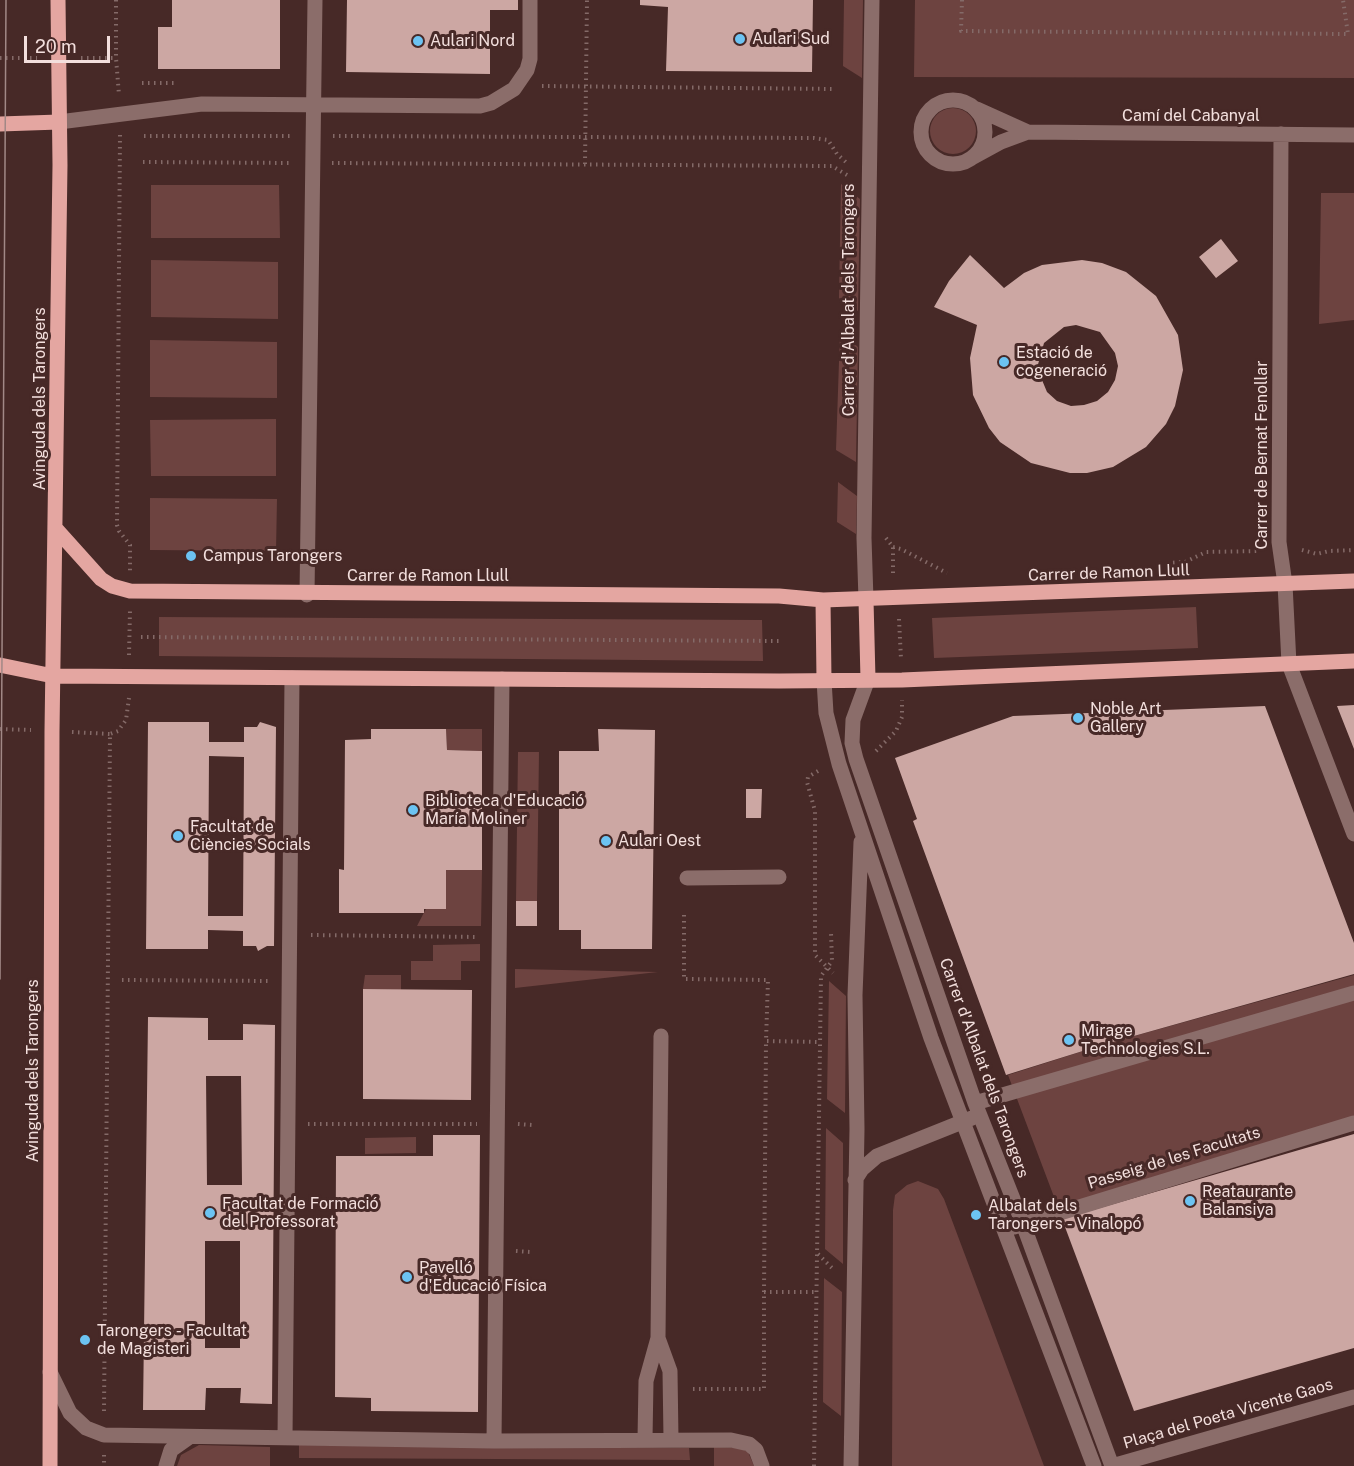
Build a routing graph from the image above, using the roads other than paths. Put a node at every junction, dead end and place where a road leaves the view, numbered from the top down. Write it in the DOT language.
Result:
graph roads {
  1 [pos="58,0"];
  2 [pos="315,0"];
  3 [pos="530,0"];
  4 [pos="872,0"];
  5 [pos="314,104"];
  6 [pos="973,106"];
  7 [pos="59,122"];
  8 [pos="0,124"];
  9 [pos="1029,132"];
  10 [pos="1281,134"];
  11 [pos="1354,135"];
  12 [pos="968,160"];
  13 [pos="57,530"];
  14 [pos="1354,581"];
  15 [pos="1285,584"];
  16 [pos="307,595"];
  17 [pos="823,600"];
  18 [pos="866,600"];
  19 [pos="1354,661"];
  20 [pos="1289,664"];
  21 [pos="0,665"];
  22 [pos="53,675"];
  23 [pos="292,678"];
  24 [pos="502,679"];
  25 [pos="868,679"];
  26 [pos="824,680"];
  27 [pos="861,831"];
  28 [pos="1354,834"];
  29 [pos="779,877"];
  30 [pos="687,878"];
  31 [pos="1354,993"];
  32 [pos="661,1036"];
  33 [pos="977,1109"];
  34 [pos="964,1121"];
  35 [pos="1354,1124"];
  36 [pos="855,1180"];
  37 [pos="1023,1224"];
  38 [pos="1005,1229"];
  39 [pos="658,1338"];
  40 [pos="50,1371"];
  41 [pos="1354,1397"];
  42 [pos="194,1437"];
  43 [pos="285,1438"];
  44 [pos="645,1439"];
  45 [pos="670,1439"];
  46 [pos="494,1441"];
  47 [pos="50,1466"];
  48 [pos="166,1466"];
  49 [pos="762,1466"];
  50 [pos="851,1466"];
  51 [pos="1094,1466"];
  52 [pos="1112,1466"];
  1 -- 7 [label="main road, Avinguda dels Tarongers"];
  2 -- 5 [label="street"];
  3 -- 5 [label="street"];
  4 -- 18 [label="street, Carrer d'Albalat dels Tarongers"];
  5 -- 7 [label="street"];
  5 -- 16 [label="street"];
  6 -- 9 [label="street"];
  6 -- 12 [label="street"];
  6 -- 12 [label="street"];
  7 -- 8 [label="main road"];
  7 -- 13 [label="main road, Avinguda dels Tarongers"];
  9 -- 10 [label="street, Camí del Cabanyal"];
  9 -- 12 [label="street"];
  10 -- 11 [label="street, Camí del Cabanyal"];
  10 -- 15 [label="street, Carrer de Bernat Fenollar"];
  13 -- 16 [label="main road, Carrer de Ramon Llull"];
  13 -- 22 [label="main road, Avinguda dels Tarongers"];
  14 -- 15 [label="main road, Carrer de Ramon Llull"];
  15 -- 18 [label="main road, Carrer de Ramon Llull"];
  15 -- 20 [label="street, Carrer de Bernat Fenollar"];
  16 -- 17 [label="main road, Carrer de Ramon Llull"];
  17 -- 18 [label="main road, Carrer de Ramon Llull"];
  17 -- 26 [label="main road"];
  18 -- 25 [label="main road"];
  19 -- 20 [label="main road"];
  20 -- 25 [label="main road"];
  20 -- 28 [label="street, Carrer de Bernat Fenollar"];
  21 -- 22 [label="main road"];
  22 -- 23 [label="main road"];
  22 -- 40 [label="main road, Avinguda dels Tarongers"];
  23 -- 24 [label="main road"];
  23 -- 43 [label="street"];
  24 -- 26 [label="main road"];
  24 -- 46 [label="street"];
  25 -- 26 [label="main road"];
  25 -- 33 [label="street, Carrer d'Albalat dels Tarongers"];
  26 -- 27 [label="street"];
  27 -- 34 [label="street"];
  27 -- 36 [label="street"];
  29 -- 30 [label="street"];
  31 -- 33 [label="street"];
  32 -- 39 [label="street"];
  33 -- 34 [label="street"];
  33 -- 37 [label="street, Carrer d'Albalat dels Tarongers"];
  34 -- 36 [label="street"];
  34 -- 38 [label="street"];
  35 -- 37 [label="street, Passeig de les Facultats"];
  36 -- 50 [label="street"];
  37 -- 38 [label="street, Passeig de les Facultats"];
  37 -- 52 [label="street, Carrer d'Albalat dels Tarongers"];
  38 -- 51 [label="street"];
  39 -- 44 [label="street"];
  39 -- 45 [label="street"];
  40 -- 42 [label="street"];
  40 -- 47 [label="main road, Avinguda dels Tarongers"];
  41 -- 52 [label="street, Plaça del Poeta Vicente Gaos"];
  42 -- 43 [label="street"];
  42 -- 48 [label="street"];
  43 -- 46 [label="street"];
  44 -- 45 [label="street"];
  44 -- 46 [label="street"];
  45 -- 49 [label="street"];
}
